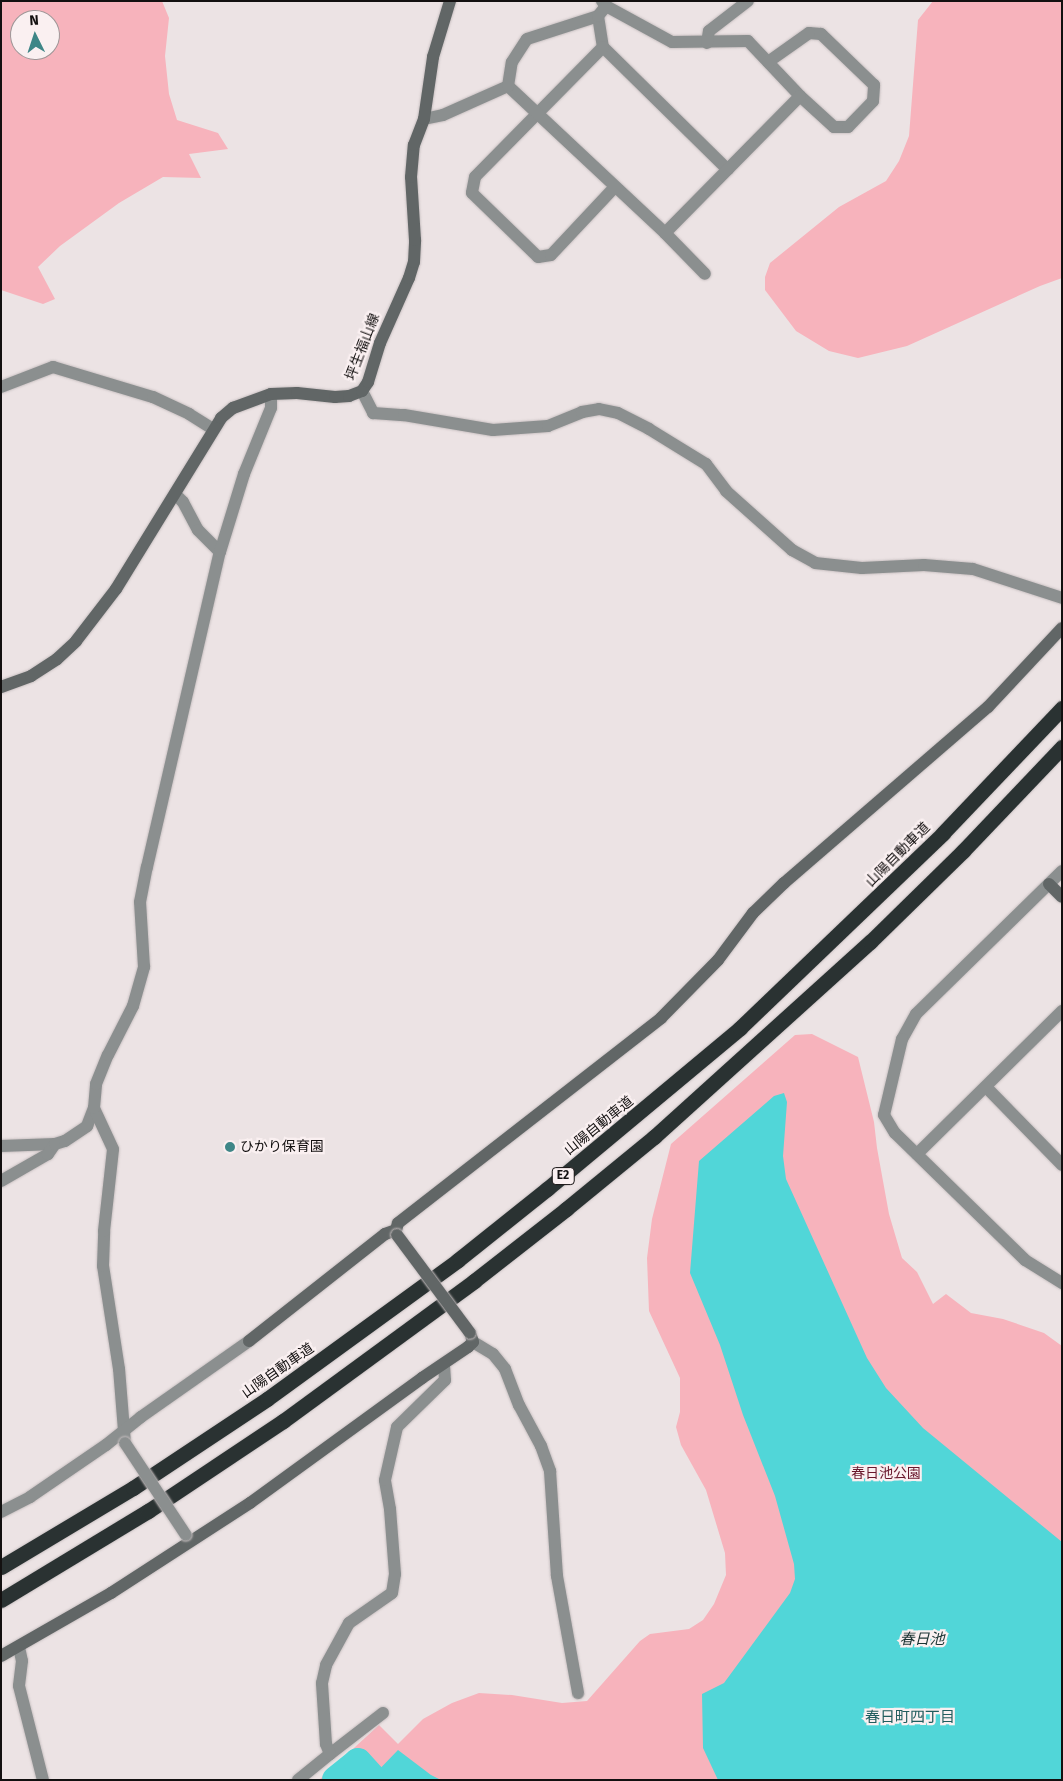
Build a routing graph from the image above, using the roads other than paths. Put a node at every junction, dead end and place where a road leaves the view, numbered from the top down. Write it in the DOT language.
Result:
graph roads {
  1 [pos="450,1"];
  2 [pos="748,1"];
  3 [pos="602,8"];
  4 [pos="707,43"];
  5 [pos="602,47"];
  6 [pos="768,62"];
  7 [pos="508,86"];
  8 [pos="800,96"];
  9 [pos="537,112"];
  10 [pos="424,118"];
  11 [pos="728,170"];
  12 [pos="614,188"];
  13 [pos="665,233"];
  14 [pos="705,274"];
  15 [pos="1,387"];
  16 [pos="362,392"];
  17 [pos="271,394"];
  18 [pos="213,430"];
  19 [pos="175,494"];
  20 [pos="220,552"];
  21 [pos="1062,598"];
  22 [pos="1062,628"];
  23 [pos="1,687"];
  24 [pos="1062,708"];
  25 [pos="1062,747"];
  26 [pos="1062,871"];
  27 [pos="1048,884"];
  28 [pos="1062,897"];
  29 [pos="1059,1020"];
  30 [pos="986,1087"];
  31 [pos="94,1108"];
  32 [pos="55,1144"];
  33 [pos="1,1146"];
  34 [pos="917,1154"];
  35 [pos="1062,1165"];
  36 [pos="1,1181"];
  37 [pos="396,1233"];
  38 [pos="1062,1283"];
  39 [pos="472,1337"];
  40 [pos="444,1364"];
  41 [pos="125,1438"];
  42 [pos="1,1512"];
  43 [pos="188,1539"];
  44 [pos="1,1568"];
  45 [pos="1,1600"];
  46 [pos="19,1647"];
  47 [pos="1,1656"];
  48 [pos="578,1693"];
  49 [pos="383,1713"];
  50 [pos="330,1754"];
  51 [pos="43,1780"];
  52 [pos="298,1780"];
  1 -- 10 [label="street, 坪生福山線"];
  2 -- 4 [label="street"];
  3 -- 4 [label="street"];
  3 -- 5 [label="street"];
  3 -- 7 [label="street"];
  4 -- 6 [label="street"];
  5 -- 9 [label="street"];
  5 -- 11 [label="street"];
  6 -- 8 [label="street"];
  6 -- 8 [label="street"];
  7 -- 9 [label="street"];
  7 -- 10 [label="street"];
  8 -- 11 [label="street"];
  9 -- 12 [label="street"];
  9 -- 12 [label="street"];
  10 -- 16 [label="street, 坪生福山線"];
  11 -- 13 [label="street"];
  12 -- 13 [label="street"];
  13 -- 14 [label="street"];
  15 -- 18 [label="street"];
  16 -- 17 [label="street, 坪生福山線"];
  16 -- 21 [label="street"];
  17 -- 18 [label="street, 坪生福山線"];
  17 -- 20 [label="street"];
  18 -- 19 [label="street, 坪生福山線"];
  19 -- 20 [label="street"];
  19 -- 23 [label="street, 坪生福山線"];
  20 -- 31 [label="street"];
  22 -- 37 [label="street"];
  24 -- 44 [label="highway, 山陽自動車道 / E2"];
  25 -- 45 [label="highway, E2"];
  26 -- 27 [label="street"];
  27 -- 28 [label="street"];
  27 -- 34 [label="street"];
  29 -- 30 [label="street"];
  30 -- 34 [label="street"];
  30 -- 35 [label="street"];
  31 -- 32 [label="street"];
  31 -- 41 [label="street"];
  32 -- 33 [label="street"];
  32 -- 36 [label="street"];
  34 -- 38 [label="street"];
  37 -- 39 [label="street, bridge"];
  37 -- 41 [label="street"];
  39 -- 40 [label="street"];
  39 -- 48 [label="street"];
  40 -- 43 [label="street"];
  40 -- 50 [label="street"];
  41 -- 42 [label="street"];
  41 -- 43 [label="street, bridge"];
  43 -- 46 [label="street"];
  46 -- 47 [label="street"];
  46 -- 51 [label="street"];
  49 -- 50 [label="street"];
  50 -- 52 [label="street"];
}
